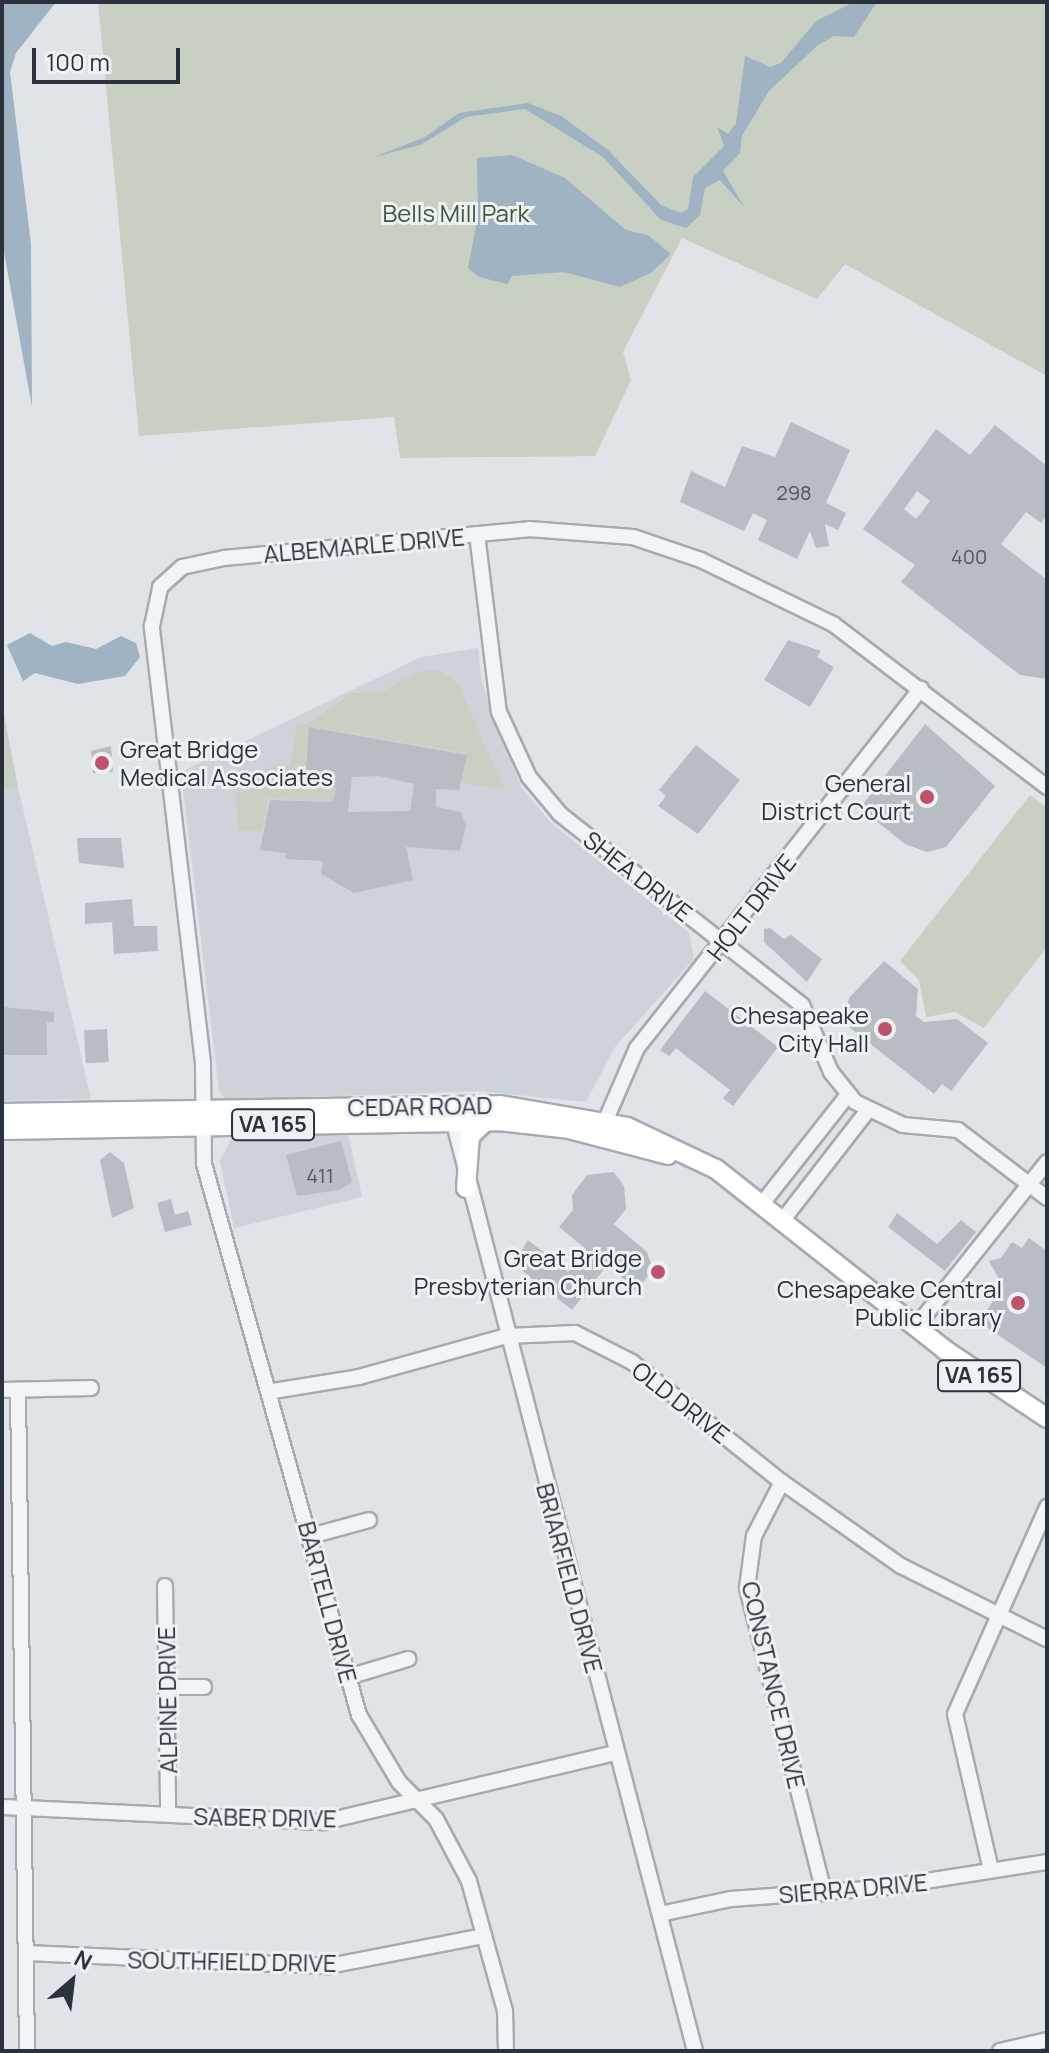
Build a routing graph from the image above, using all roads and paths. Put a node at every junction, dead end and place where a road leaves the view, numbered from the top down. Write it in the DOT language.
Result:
graph roads {
  1 [pos="477,534"];
  2 [pos="921,689"];
  3 [pos="1047,787"];
  4 [pos="723,943"];
  5 [pos="848,1095"];
  6 [pos="868,1110"];
  7 [pos="2,1113"];
  8 [pos="453,1114"];
  9 [pos="203,1118"];
  10 [pos="486,1121"];
  11 [pos="602,1128"];
  12 [pos="2,1130"];
  13 [pos="1047,1162"];
  14 [pos="1030,1183"];
  15 [pos="466,1188"];
  16 [pos="1047,1198"];
  17 [pos="761,1205"];
  18 [pos="782,1221"];
  19 [pos="915,1328"];
  20 [pos="507,1336"];
  21 [pos="91,1388"];
  22 [pos="2,1390"];
  23 [pos="18,1390"];
  24 [pos="273,1391"];
  25 [pos="1047,1418"];
  26 [pos="782,1482"];
  27 [pos="1047,1507"];
  28 [pos="369,1520"];
  29 [pos="311,1536"];
  30 [pos="165,1586"];
  31 [pos="996,1615"];
  32 [pos="1047,1639"];
  33 [pos="408,1659"];
  34 [pos="348,1677"];
  35 [pos="167,1687"];
  36 [pos="204,1687"];
  37 [pos="616,1753"];
  38 [pos="419,1802"];
  39 [pos="2,1807"];
  40 [pos="24,1808"];
  41 [pos="168,1813"];
  42 [pos="1047,1862"];
  43 [pos="991,1870"];
  44 [pos="824,1893"];
  45 [pos="660,1914"];
  46 [pos="484,1936"];
  47 [pos="26,1953"];
  48 [pos="1047,2040"];
  49 [pos="27,2051"];
  50 [pos="506,2051"];
  51 [pos="695,2051"];
  52 [pos="1000,2051"];
  1 -- 2 [label="street, ALBEMARLE DRIVE"];
  1 -- 4 [label="street, SHEA DRIVE"];
  1 -- 9 [label="street, ALBEMARLE DRIVE"];
  2 -- 3 [label="street, ALBEMARLE DRIVE"];
  2 -- 4 [label="street, HOLT DRIVE"];
  4 -- 5 [label="street, SHEA DRIVE"];
  4 -- 11 [label="street, HOLT DRIVE"];
  5 -- 6 [label="street, SHEA DRIVE"];
  5 -- 17 [label="street"];
  6 -- 14 [label="street, SHEA DRIVE"];
  6 -- 18 [label="street"];
  7 -- 9 [label="main road, CEDAR ROAD / VA 165"];
  8 -- 9 [label="main road, CEDAR ROAD / VA 165"];
  8 -- 10 [label="main road, CEDAR ROAD / VA 165"];
  8 -- 11 [label="main road, CEDAR ROAD / VA 165"];
  8 -- 15 [label="street, BRIARFIELD DRIVE"];
  9 -- 12 [label="main road, CEDAR ROAD / VA 165"];
  9 -- 24 [label="street, BARTELL DRIVE"];
  10 -- 11 [label="main road, CEDAR ROAD / VA 165"];
  10 -- 15 [label="main road"];
  11 -- 17 [label="main road, CEDAR ROAD / VA 165"];
  13 -- 14 [label="street"];
  14 -- 16 [label="street, SHEA DRIVE"];
  14 -- 19 [label="street"];
  15 -- 20 [label="street, BRIARFIELD DRIVE"];
  17 -- 18 [label="main road, CEDAR ROAD / VA 165"];
  18 -- 19 [label="main road, CEDAR ROAD / VA 165"];
  19 -- 25 [label="main road, CEDAR ROAD / VA 165"];
  20 -- 24 [label="street, OLD DRIVE"];
  20 -- 26 [label="street, OLD DRIVE"];
  20 -- 37 [label="street, BRIARFIELD DRIVE"];
  21 -- 23 [label="street"];
  22 -- 23 [label="street"];
  23 -- 40 [label="street"];
  24 -- 29 [label="street, BARTELL DRIVE"];
  26 -- 31 [label="street, OLD DRIVE"];
  26 -- 44 [label="street, CONSTANCE DRIVE"];
  27 -- 31 [label="street"];
  28 -- 29 [label="street"];
  29 -- 34 [label="street, BARTELL DRIVE"];
  30 -- 35 [label="street, ALPINE DRIVE"];
  31 -- 32 [label="street, OLD DRIVE"];
  31 -- 43 [label="street"];
  33 -- 34 [label="street"];
  34 -- 38 [label="street, BARTELL DRIVE"];
  35 -- 36 [label="street"];
  35 -- 41 [label="street, ALPINE DRIVE"];
  37 -- 38 [label="street, SABER DRIVE"];
  37 -- 45 [label="street, BRIARFIELD DRIVE"];
  38 -- 41 [label="street, SABER DRIVE"];
  38 -- 46 [label="street, BARTELL DRIVE"];
  39 -- 40 [label="street, SABER DRIVE"];
  40 -- 41 [label="street, SABER DRIVE"];
  40 -- 47 [label="street"];
  42 -- 43 [label="street, SIERRA DRIVE"];
  43 -- 44 [label="street, SIERRA DRIVE"];
  44 -- 45 [label="street, SIERRA DRIVE"];
  45 -- 51 [label="street, BRIARFIELD DRIVE"];
  46 -- 47 [label="street, SOUTHFIELD DRIVE"];
  46 -- 50 [label="street, BARTELL DRIVE"];
  47 -- 49 [label="street"];
  48 -- 52 [label="street"];
}
